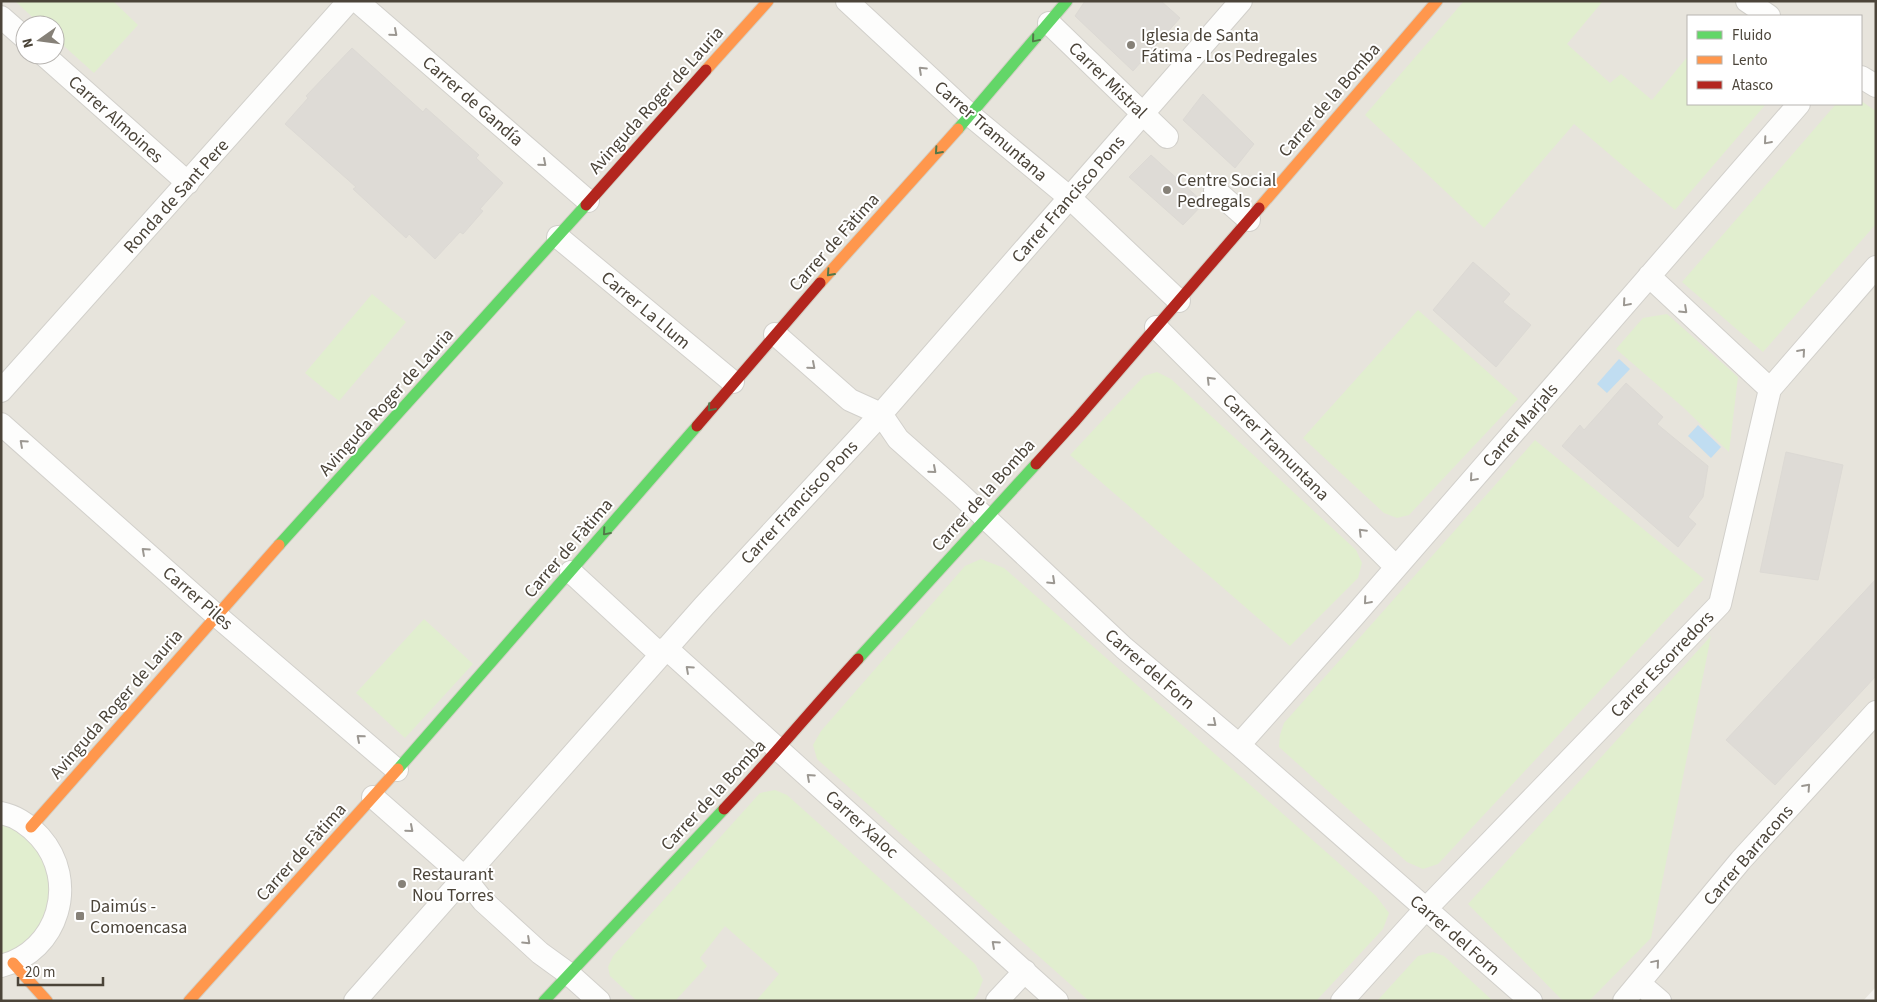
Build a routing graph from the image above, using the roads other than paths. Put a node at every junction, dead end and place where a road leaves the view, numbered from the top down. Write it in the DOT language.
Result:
graph roads {
  1 [pos="349,1"];
  2 [pos="357,1"];
  3 [pos="768,1"];
  4 [pos="847,1"];
  5 [pos="1066,1"];
  6 [pos="1241,1"];
  7 [pos="1436,1"];
  8 [pos="1747,1"];
  9 [pos="1768,15"];
  10 [pos="1,17"];
  11 [pos="1049,23"];
  12 [pos="15,29"];
  13 [pos="55,65"];
  14 [pos="1862,78"];
  15 [pos="1876,86"];
  16 [pos="1798,105"];
  17 [pos="1143,113"];
  18 [pos="970,115"];
  19 [pos="1167,137"];
  20 [pos="188,183"];
  21 [pos="1215,190"];
  22 [pos="1070,198"];
  23 [pos="588,201"];
  24 [pos="1248,220"];
  25 [pos="558,237"];
  26 [pos="1876,268"];
  27 [pos="1649,276"];
  28 [pos="1179,301"];
  29 [pos="1156,327"];
  30 [pos="775,334"];
  31 [pos="733,382"];
  32 [pos="1770,389"];
  33 [pos="1,391"];
  34 [pos="881,414"];
  35 [pos="1,424"];
  36 [pos="985,519"];
  37 [pos="1396,567"];
  38 [pos="571,572"];
  39 [pos="216,615"];
  40 [pos="664,652"];
  41 [pos="1876,712"];
  42 [pos="1239,744"];
  43 [pos="779,750"];
  44 [pos="397,770"];
  45 [pos="373,797"];
  46 [pos="1,812"];
  47 [pos="31,827"];
  48 [pos="464,877"];
  49 [pos="1425,909"];
  50 [pos="7,965"];
  51 [pos="1025,971"];
  52 [pos="569,974"];
  53 [pos="1639,983"];
  54 [pos="46,1001"];
  55 [pos="189,1001"];
  56 [pos="355,1001"];
  57 [pos="544,1001"];
  58 [pos="599,1001"];
  59 [pos="998,1001"];
  60 [pos="1058,1001"];
  61 [pos="1342,1001"];
  62 [pos="1531,1001"];
  63 [pos="1624,1001"];
  64 [pos="1660,1001"];
  1 -- 20 [label="street, Ronda de Sant Pere"];
  2 -- 23 [label="street, Carrer de Gandía, one-way"];
  3 -- 23 [label="street, Avinguda Roger de Lauria"];
  18 -- 4 [label="street, Carrer Tramuntana, one-way"];
  5 -- 11 [label="street, Carrer de Fàtima"];
  6 -- 17 [label="street, Carrer Francisco Pons"];
  7 -- 24 [label="street, Carrer de la Bomba"];
  8 -- 9 [label="street"];
  10 -- 12 [label="street"];
  11 -- 17 [label="street, Carrer Mistral"];
  11 -- 18 [label="street, Carrer de Fàtima, one-way"];
  13 -- 20 [label="street, Carrer Almoines"];
  14 -- 15 [label="street"];
  16 -- 27 [label="street, Carrer Marjals, one-way"];
  17 -- 19 [label="street, Carrer Mistral"];
  17 -- 22 [label="street, Carrer Francisco Pons"];
  18 -- 22 [label="street, Carrer Tramuntana"];
  18 -- 30 [label="street, Carrer de Fàtima, one-way"];
  20 -- 33 [label="street, Ronda de Sant Pere"];
  21 -- 24 [label="street"];
  22 -- 28 [label="street, Carrer Tramuntana"];
  22 -- 34 [label="street, Carrer Francisco Pons"];
  23 -- 25 [label="street, Avinguda Roger de Lauria"];
  24 -- 28 [label="street, Carrer de la Bomba"];
  25 -- 31 [label="street, Carrer La Llum"];
  25 -- 39 [label="street, Avinguda Roger de Lauria"];
  32 -- 26 [label="street, Carrer Escorredors, one-way"];
  27 -- 32 [label="street, one-way"];
  27 -- 37 [label="street, Carrer Marjals, one-way"];
  28 -- 29 [label="street, Carrer de la Bomba"];
  29 -- 36 [label="street, Carrer de la Bomba"];
  37 -- 29 [label="street, Carrer Tramuntana, one-way"];
  30 -- 31 [label="street, Carrer de Fàtima"];
  30 -- 34 [label="street, one-way"];
  31 -- 38 [label="street, Carrer de Fàtima, one-way"];
  32 -- 49 [label="street, Carrer Escorredors"];
  34 -- 36 [label="street, Carrer del Forn, one-way"];
  34 -- 40 [label="street, Carrer Francisco Pons"];
  39 -- 35 [label="street, Carrer Piles, one-way"];
  36 -- 42 [label="street, Carrer del Forn, one-way"];
  36 -- 43 [label="street, Carrer de la Bomba"];
  37 -- 42 [label="street, Carrer Marjals, one-way"];
  38 -- 40 [label="street, Carrer Xaloc"];
  38 -- 44 [label="street, Carrer de Fàtima"];
  44 -- 39 [label="street, Carrer Piles, one-way"];
  39 -- 47 [label="street, Avinguda Roger de Lauria"];
  43 -- 40 [label="street, Carrer Xaloc, one-way"];
  40 -- 48 [label="street, Carrer Francisco Pons"];
  53 -- 41 [label="street, Carrer Barracons, one-way"];
  42 -- 49 [label="street, Carrer del Forn"];
  51 -- 43 [label="street, Carrer Xaloc, one-way"];
  43 -- 52 [label="street, Carrer de la Bomba"];
  44 -- 45 [label="street, Carrer de Fàtima"];
  45 -- 48 [label="street, one-way"];
  45 -- 55 [label="street, Carrer de Fàtima"];
  46 -- 47 [label="street"];
  47 -- 50 [label="street"];
  48 -- 52 [label="street, one-way"];
  48 -- 56 [label="street, Carrer Francisco Pons"];
  49 -- 61 [label="street, Carrer Escorredors"];
  49 -- 62 [label="street, Carrer del Forn"];
  50 -- 54 [label="street"];
  51 -- 59 [label="street"];
  51 -- 60 [label="street, Carrer Xaloc"];
  52 -- 57 [label="street, Carrer de la Bomba"];
  52 -- 58 [label="street"];
  53 -- 63 [label="street, Carrer Barracons"];
  53 -- 64 [label="street"];
}
